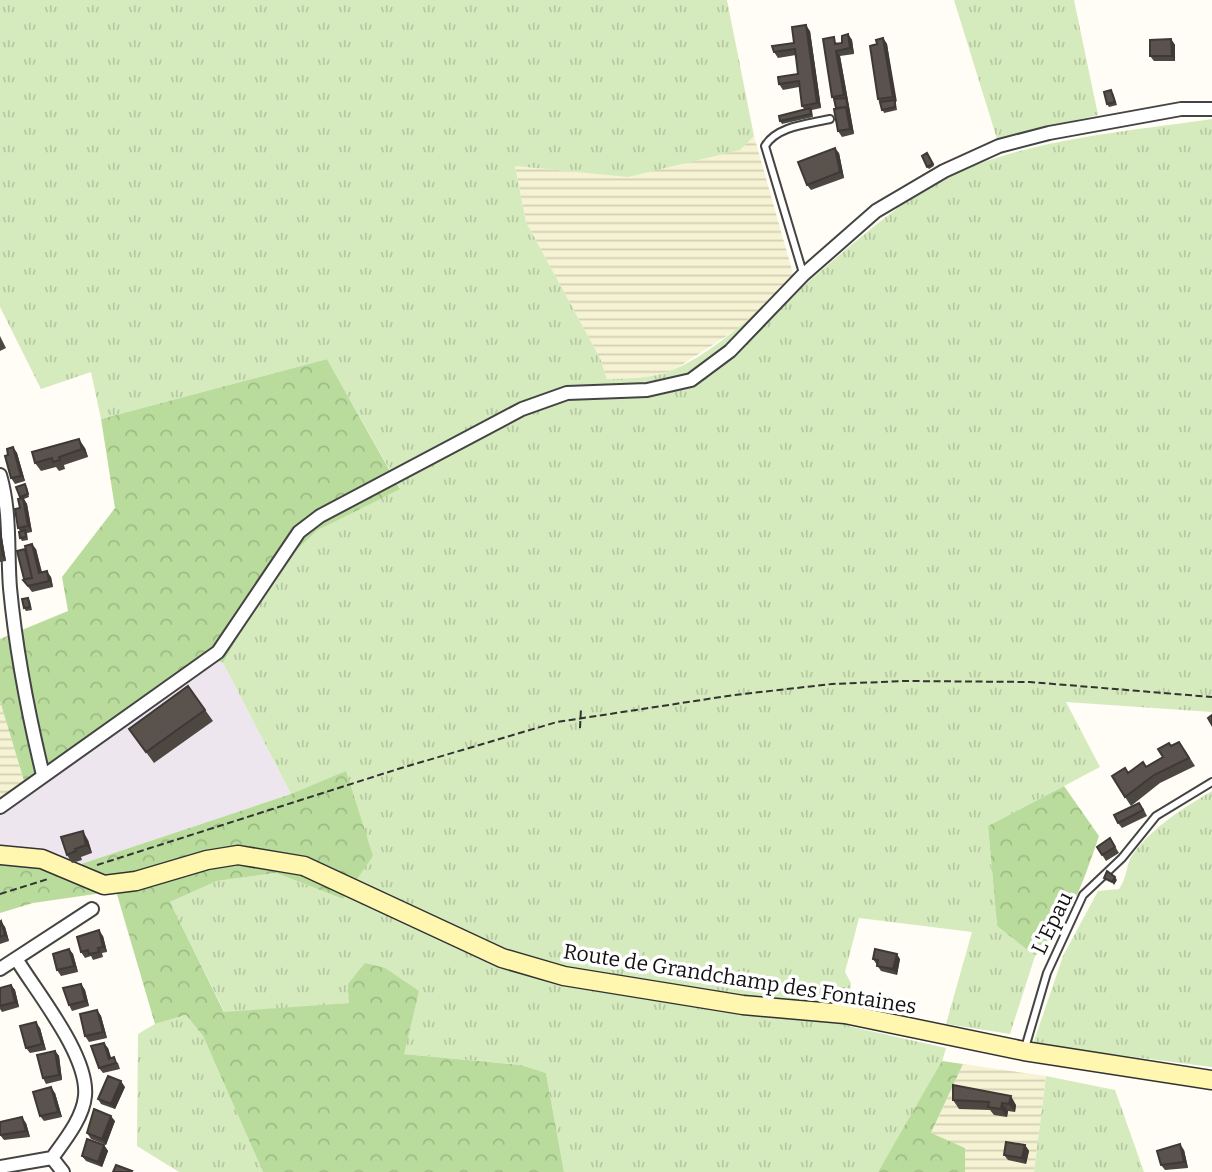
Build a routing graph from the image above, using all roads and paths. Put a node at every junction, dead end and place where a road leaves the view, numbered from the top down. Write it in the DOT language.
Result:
graph roads {
  1 [pos="1212,109"];
  2 [pos="830,119"];
  3 [pos="803,275"];
  4 [pos="0,475"];
  5 [pos="1212,697"];
  6 [pos="581,708"];
  7 [pos="580,719"];
  8 [pos="580,728"];
  9 [pos="43,775"];
  10 [pos="1212,782"];
  11 [pos="0,807"];
  12 [pos="0,855"];
  13 [pos="97,865"];
  14 [pos="73,873"];
  15 [pos="0,894"];
  16 [pos="92,909"];
  17 [pos="17,960"];
  18 [pos="0,969"];
  19 [pos="1024,1051"];
  20 [pos="1212,1080"];
  21 [pos="52,1158"];
  22 [pos="0,1167"];
  23 [pos="63,1172"];
  1 -- 3 [label="street"];
  2 -- 3 [label="lane"];
  3 -- 9 [label="street"];
  4 -- 9 [label="street"];
  5 -- 7 [label="path"];
  6 -- 7 [label="path"];
  7 -- 8 [label="path"];
  7 -- 13 [label="path"];
  9 -- 11 [label="street"];
  10 -- 19 [label="lane, L'Epau"];
  12 -- 14 [label="street, Route de Grandchamp des Fontaines"];
  14 -- 15 [label="path"];
  14 -- 19 [label="street, Route de Grandchamp des Fontaines"];
  16 -- 17 [label="street"];
  17 -- 18 [label="street"];
  17 -- 21 [label="street"];
  19 -- 20 [label="street, Route de Grandchamp des Fontaines"];
  21 -- 22 [label="street"];
  21 -- 23 [label="street"];
}
